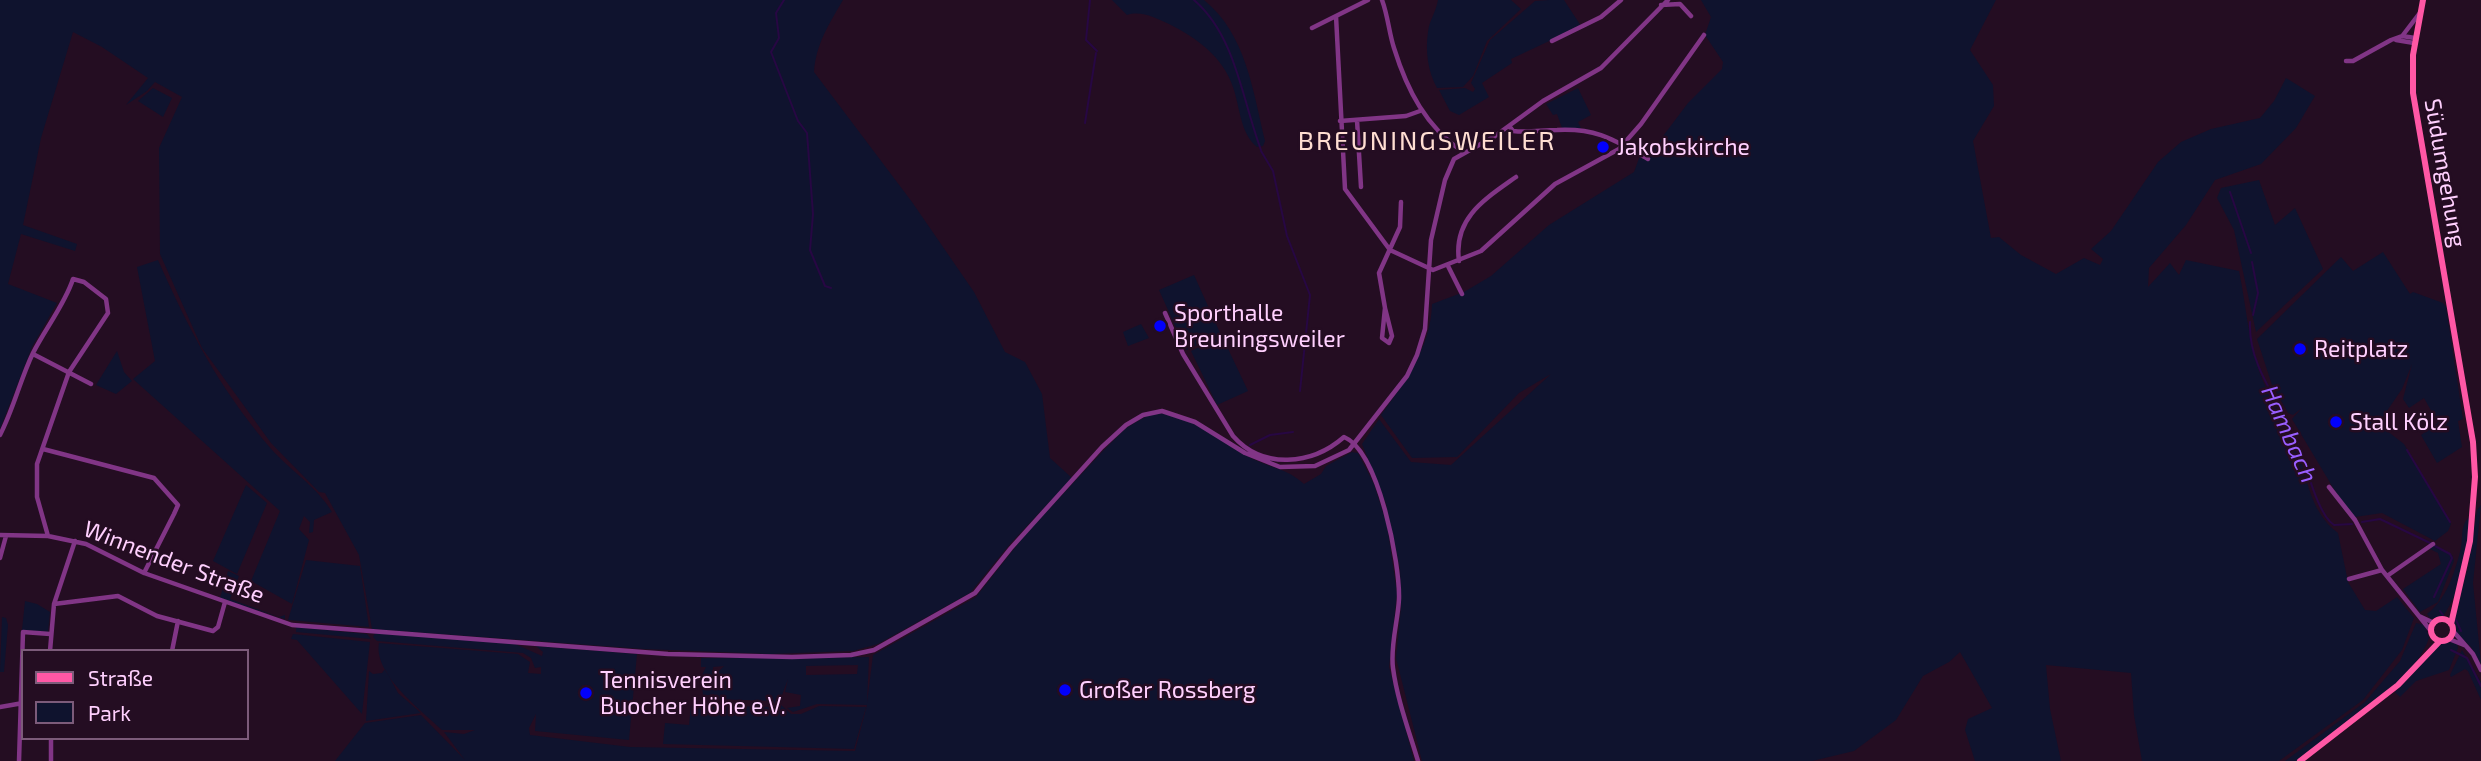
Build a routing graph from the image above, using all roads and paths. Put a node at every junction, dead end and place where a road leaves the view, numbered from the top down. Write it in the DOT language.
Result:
graph roads {
  1 [pos="1368,0"];
  2 [pos="1382,0"];
  3 [pos="1621,0"];
  4 [pos="1668,0"];
  5 [pos="2423,0"];
  6 [pos="1661,5"];
  7 [pos="2419,13"];
  8 [pos="1336,16"];
  9 [pos="1690,16"];
  10 [pos="1312,27"];
  11 [pos="1704,35"];
  12 [pos="2402,36"];
  13 [pos="2391,40"];
  14 [pos="2414,40"];
  15 [pos="1552,41"];
  16 [pos="2346,61"];
  17 [pos="1420,111"];
  18 [pos="1357,120"];
  19 [pos="1340,121"];
  20 [pos="1509,126"];
  21 [pos="1625,143"];
  22 [pos="1463,152"];
  23 [pos="1648,159"];
  24 [pos="1516,177"];
  25 [pos="1362,187"];
  26 [pos="1401,202"];
  27 [pos="1390,250"];
  28 [pos="1459,261"];
  29 [pos="1448,266"];
  30 [pos="1426,268"];
  31 [pos="1462,294"];
  32 [pos="1385,308"];
  33 [pos="1165,313"];
  34 [pos="33,354"];
  35 [pos="69,372"];
  36 [pos="91,384"];
  37 [pos="0,435"];
  38 [pos="1354,445"];
  39 [pos="43,449"];
  40 [pos="2329,487"];
  41 [pos="3,535"];
  42 [pos="48,536"];
  43 [pos="75,541"];
  44 [pos="2433,544"];
  45 [pos="0,558"];
  46 [pos="2382,570"];
  47 [pos="144,573"];
  48 [pos="2387,576"];
  49 [pos="2349,579"];
  50 [pos="2455,600"];
  51 [pos="225,602"];
  52 [pos="54,604"];
  53 [pos="2419,616"];
  54 [pos="2442,620"];
  55 [pos="178,621"];
  56 [pos="2434,623"];
  57 [pos="2451,627"];
  58 [pos="50,634"];
  59 [pos="2432,634"];
  60 [pos="2449,639"];
  61 [pos="2440,641"];
  62 [pos="2464,645"];
  63 [pos="23,649"];
  64 [pos="50,649"];
  65 [pos="172,649"];
  66 [pos="2424,655"];
  67 [pos="2481,670"];
  68 [pos="21,703"];
  69 [pos="0,707"];
  70 [pos="51,740"];
  71 [pos="19,761"];
  72 [pos="51,761"];
  73 [pos="1418,761"];
  74 [pos="2300,761"];
  1 -- 8 [label="street"];
  2 -- 17 [label="street"];
  3 -- 15 [label="street"];
  4 -- 6 [label="street"];
  5 -- 7 [label="main road, Südumgehung"];
  6 -- 9 [label="street"];
  6 -- 20 [label="street"];
  7 -- 12 [label="street"];
  7 -- 14 [label="main road, Südumgehung"];
  8 -- 10 [label="street"];
  8 -- 19 [label="street"];
  11 -- 21 [label="street"];
  12 -- 13 [label="street"];
  12 -- 14 [label="street"];
  13 -- 14 [label="street"];
  13 -- 16 [label="street"];
  14 -- 50 [label="main road, Südumgehung"];
  17 -- 18 [label="street"];
  17 -- 22 [label="street"];
  18 -- 19 [label="street"];
  18 -- 25 [label="street"];
  19 -- 27 [label="street"];
  20 -- 21 [label="street"];
  20 -- 22 [label="street"];
  21 -- 23 [label="street"];
  21 -- 28 [label="street"];
  22 -- 30 [label="street"];
  24 -- 28 [label="street"];
  26 -- 27 [label="street"];
  27 -- 30 [label="street"];
  27 -- 32 [label="street"];
  28 -- 29 [label="street"];
  29 -- 30 [label="street"];
  29 -- 31 [label="street"];
  30 -- 38 [label="street"];
  32 -- 32 [label="street"];
  33 -- 38 [label="street"];
  34 -- 35 [label="street"];
  34 -- 35 [label="street"];
  34 -- 37 [label="street"];
  35 -- 36 [label="street"];
  35 -- 39 [label="street"];
  38 -- 51 [label="street, Winnender Straße"];
  38 -- 73 [label="street"];
  39 -- 42 [label="street"];
  39 -- 47 [label="street"];
  40 -- 46 [label="street"];
  41 -- 42 [label="street, Winnender Straße"];
  41 -- 45 [label="street"];
  42 -- 43 [label="street, Winnender Straße"];
  43 -- 47 [label="street, Winnender Straße"];
  43 -- 52 [label="street"];
  44 -- 48 [label="street"];
  46 -- 48 [label="street"];
  46 -- 49 [label="street"];
  47 -- 51 [label="street, Winnender Straße"];
  48 -- 53 [label="street"];
  50 -- 54 [label="main road, Südumgehung"];
  50 -- 57 [label="main road, Südumgehung"];
  51 -- 55 [label="street"];
  52 -- 55 [label="street"];
  52 -- 58 [label="street"];
  53 -- 56 [label="street"];
  53 -- 59 [label="street"];
  54 -- 56 [label="main road"];
  54 -- 57 [label="main road"];
  55 -- 65 [label="street"];
  56 -- 59 [label="main road"];
  57 -- 60 [label="main road"];
  57 -- 62 [label="street"];
  58 -- 63 [label="street"];
  58 -- 64 [label="street"];
  59 -- 61 [label="main road"];
  59 -- 66 [label="main road"];
  60 -- 61 [label="main road"];
  60 -- 62 [label="street"];
  61 -- 66 [label="main road"];
  62 -- 67 [label="street"];
  66 -- 74 [label="main road"];
  68 -- 69 [label="street"];
  68 -- 71 [label="street"];
  70 -- 72 [label="street"];
}
